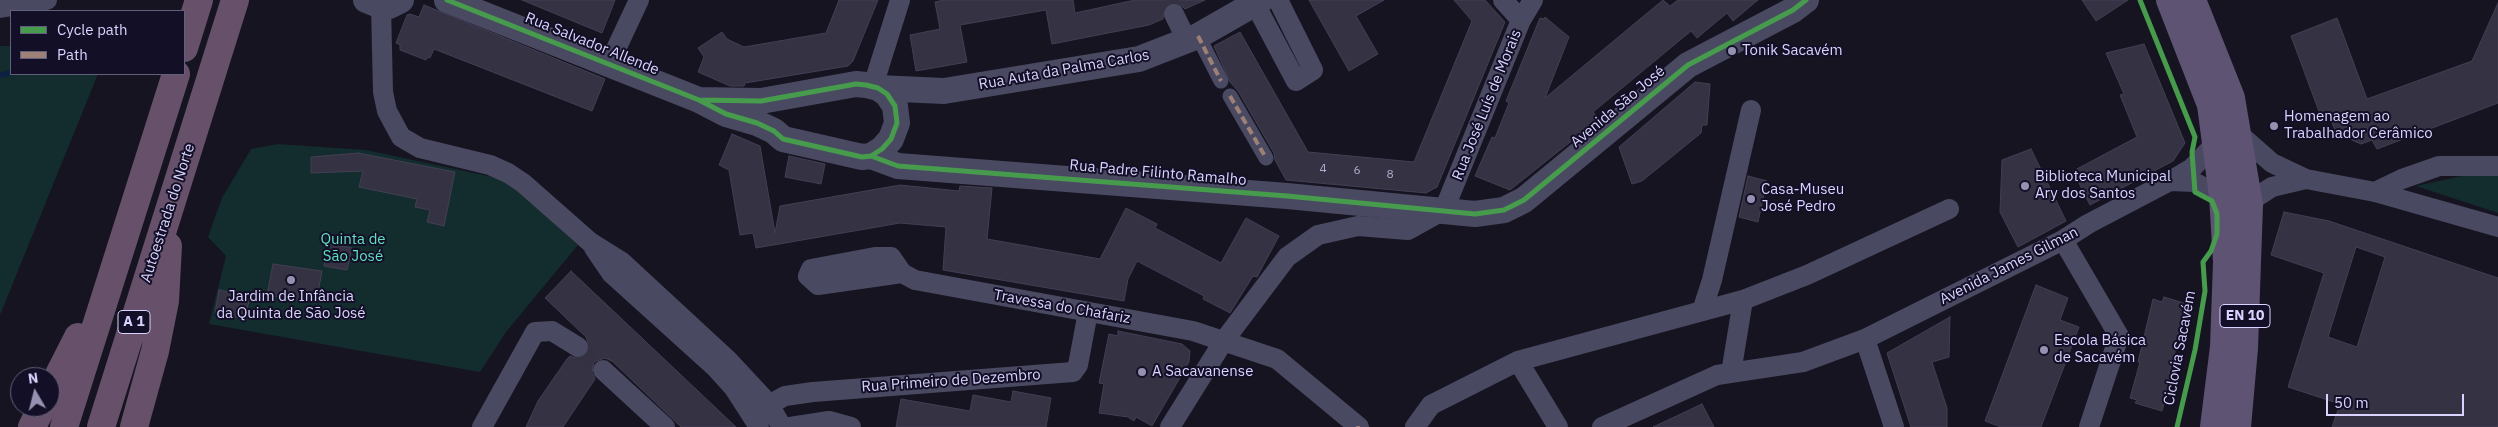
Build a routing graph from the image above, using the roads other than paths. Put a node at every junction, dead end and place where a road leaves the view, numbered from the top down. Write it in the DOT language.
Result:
graph roads {
  1 [pos="47,0"];
  2 [pos="199,0"];
  3 [pos="235,0"];
  4 [pos="446,0"];
  5 [pos="639,0"];
  6 [pos="900,0"];
  7 [pos="1503,0"];
  8 [pos="1533,0"];
  9 [pos="1806,0"];
  10 [pos="2170,0"];
  11 [pos="2192,0"];
  12 [pos="1262,1"];
  13 [pos="383,2"];
  14 [pos="0,8"];
  15 [pos="1174,14"];
  16 [pos="1521,20"];
  17 [pos="1193,39"];
  18 [pos="185,45"];
  19 [pos="609,64"];
  20 [pos="176,75"];
  21 [pos="1221,81"];
  22 [pos="876,87"];
  23 [pos="944,91"];
  24 [pos="1230,96"];
  25 [pos="784,97"];
  26 [pos="699,100"];
  27 [pos="1751,110"];
  28 [pos="897,123"];
  29 [pos="774,131"];
  30 [pos="2228,139"];
  31 [pos="871,156"];
  32 [pos="1266,158"];
  33 [pos="2498,166"];
  34 [pos="2306,179"];
  35 [pos="2170,180"];
  36 [pos="2375,192"];
  37 [pos="2236,203"];
  38 [pos="1444,210"];
  39 [pos="1949,210"];
  40 [pos="167,217"];
  41 [pos="2498,227"];
  42 [pos="2063,240"];
  43 [pos="114,267"];
  44 [pos="902,273"];
  45 [pos="1743,300"];
  46 [pos="1702,311"];
  47 [pos="1088,312"];
  48 [pos="1865,339"];
  49 [pos="1223,342"];
  50 [pos="578,347"];
  51 [pos="1518,361"];
  52 [pos="603,370"];
  53 [pos="60,372"];
  54 [pos="1731,373"];
  55 [pos="760,415"];
  56 [pos="64,427"];
  57 [pos="101,427"];
  58 [pos="134,427"];
  59 [pos="482,427"];
  60 [pos="665,427"];
  61 [pos="782,427"];
  62 [pos="790,427"];
  63 [pos="852,427"];
  64 [pos="1170,427"];
  65 [pos="1358,427"];
  66 [pos="1415,427"];
  67 [pos="1558,427"];
  68 [pos="1602,427"];
  69 [pos="1894,427"];
  70 [pos="2089,427"];
  71 [pos="2214,427"];
  72 [pos="2237,427"];
  1 -- 14 [label="street"];
  2 -- 18 [label="highway"];
  3 -- 40 [label="highway, Autoestrada do Norte / A 1"];
  4 -- 19 [label="street, Rua Salvador Allende"];
  5 -- 19 [label="street"];
  6 -- 22 [label="street"];
  7 -- 16 [label="street"];
  8 -- 16 [label="street, Rua José Luís de Morais"];
  9 -- 38 [label="street, Avenida São José"];
  10 -- 30 [label="main road, EN 10"];
  11 -- 30 [label="main road, EN 10"];
  12 -- 17 [label="street, Rua Auta da Palma Carlos"];
  13 -- 55 [label="street"];
  15 -- 17 [label="street"];
  16 -- 38 [label="street, Rua José Luís de Morais"];
  17 -- 21 [label="street"];
  17 -- 23 [label="street, Rua Auta da Palma Carlos"];
  19 -- 26 [label="street, Rua Salvador Allende"];
  20 -- 43 [label="highway, A 1"];
  22 -- 23 [label="street, Rua Auta da Palma Carlos"];
  22 -- 25 [label="street, Rua Auta da Palma Carlos"];
  22 -- 28 [label="street"];
  23 -- 28 [label="street, Rua Auta da Palma Carlos"];
  24 -- 32 [label="street"];
  25 -- 26 [label="street, Rua Auta da Palma Carlos"];
  25 -- 29 [label="street"];
  26 -- 29 [label="street, Rua Padre Filinto Ramalho"];
  27 -- 46 [label="street"];
  28 -- 31 [label="street"];
  29 -- 31 [label="street, Rua Padre Filinto Ramalho"];
  30 -- 34 [label="street"];
  30 -- 35 [label="street, Avenida James Gilman"];
  30 -- 37 [label="main road, EN 10"];
  31 -- 38 [label="street, Rua Padre Filinto Ramalho"];
  33 -- 36 [label="street"];
  34 -- 36 [label="street"];
  34 -- 37 [label="street"];
  35 -- 37 [label="street"];
  35 -- 42 [label="street, Avenida James Gilman"];
  36 -- 41 [label="street"];
  37 -- 71 [label="main road, EN 10"];
  37 -- 72 [label="main road, EN 10"];
  38 -- 49 [label="street"];
  39 -- 45 [label="street"];
  40 -- 57 [label="highway, Autoestrada do Norte / A 1"];
  40 -- 58 [label="highway"];
  42 -- 48 [label="street, Avenida James Gilman"];
  42 -- 70 [label="street"];
  43 -- 53 [label="highway"];
  43 -- 56 [label="highway, A 1"];
  44 -- 47 [label="street, Travessa do Chafariz"];
  45 -- 46 [label="street"];
  45 -- 54 [label="street"];
  46 -- 51 [label="street"];
  47 -- 49 [label="street, Travessa do Chafariz"];
  47 -- 55 [label="street, Rua Primeiro de Dezembro"];
  48 -- 54 [label="street, Avenida James Gilman"];
  48 -- 69 [label="street"];
  49 -- 64 [label="street"];
  49 -- 65 [label="street, Travessa do Chafariz"];
  50 -- 59 [label="street"];
  51 -- 66 [label="street"];
  51 -- 67 [label="street"];
  52 -- 60 [label="street"];
  54 -- 68 [label="street, Avenida James Gilman"];
  55 -- 61 [label="street"];
  62 -- 63 [label="street"];
}
